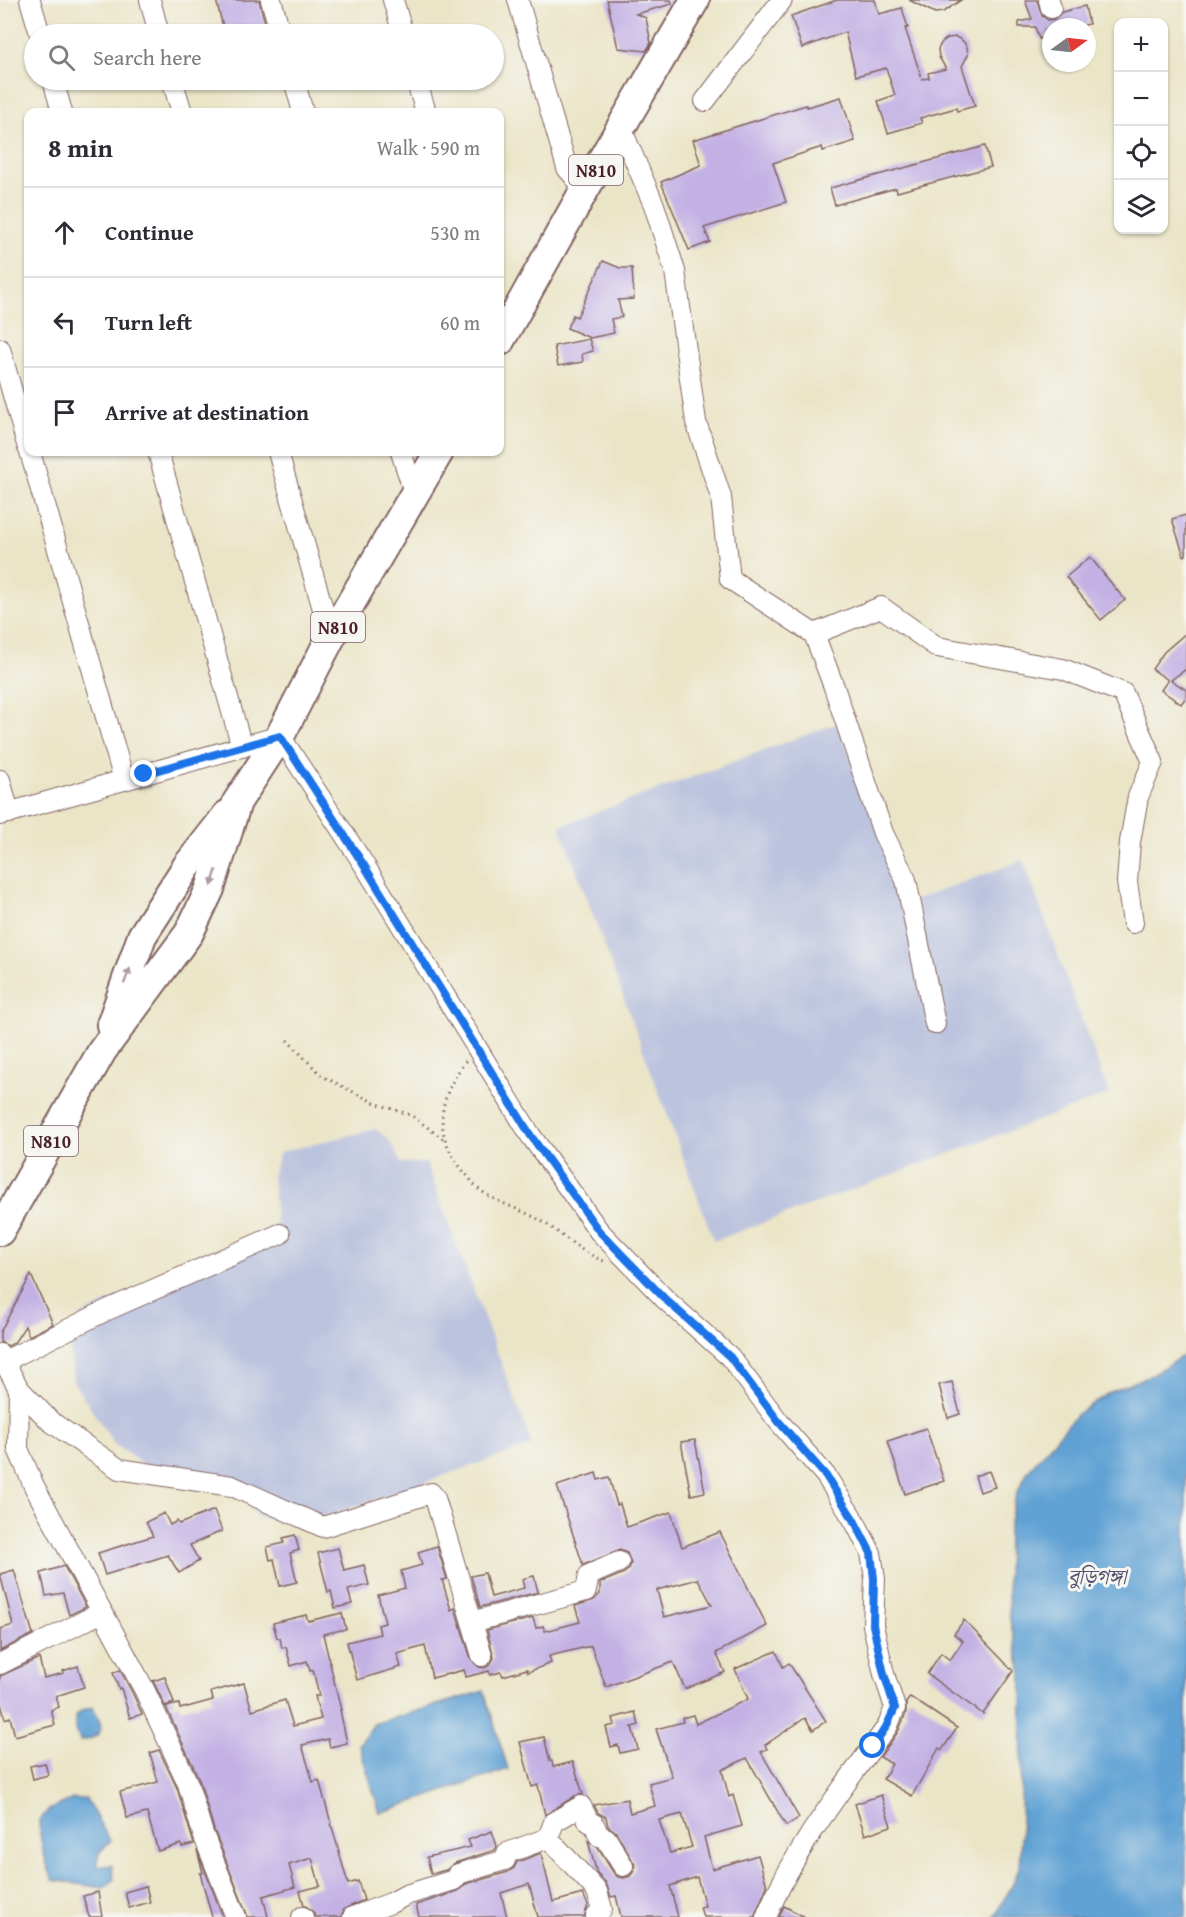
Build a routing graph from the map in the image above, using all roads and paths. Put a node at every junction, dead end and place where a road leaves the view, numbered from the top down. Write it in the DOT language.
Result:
graph roads {
  1 [pos="30,0"];
  2 [pos="150,0"];
  3 [pos="271,0"];
  4 [pos="393,0"];
  5 [pos="518,0"];
  6 [pos="695,0"];
  7 [pos="782,0"];
  8 [pos="37,24"];
  9 [pos="156,24"];
  10 [pos="277,24"];
  11 [pos="400,24"];
  12 [pos="56,90"];
  13 [pos="175,90"];
  14 [pos="297,90"];
  15 [pos="419,90"];
  16 [pos="705,101"];
  17 [pos="61,108"];
  18 [pos="181,108"];
  19 [pos="302,108"];
  20 [pos="425,108"];
  21 [pos="621,128"];
  22 [pos="585,189"];
  23 [pos="504,334"];
  24 [pos="0,349"];
  25 [pos="24,433"];
  26 [pos="31,456"];
  27 [pos="159,456"];
  28 [pos="279,456"];
  29 [pos="402,456"];
  30 [pos="437,456"];
  31 [pos="415,495"];
  32 [pos="814,634"];
  33 [pos="331,637"];
  34 [pos="280,736"];
  35 [pos="242,747"];
  36 [pos="0,780"];
  37 [pos="124,780"];
  38 [pos="237,802"];
  39 [pos="5,814"];
  40 [pos="1133,923"];
  41 [pos="935,1024"];
  42 [pos="287,1040"];
  43 [pos="477,1048"];
  44 [pos="102,1051"];
  45 [pos="443,1139"];
  46 [pos="0,1231"];
  47 [pos="280,1234"];
  48 [pos="610,1263"];
  49 [pos="2,1358"];
  50 [pos="19,1389"];
  51 [pos="619,1562"];
  52 [pos="102,1612"];
  53 [pos="472,1622"];
  54 [pos="483,1656"];
  55 [pos="0,1664"];
  56 [pos="548,1838"];
  57 [pos="623,1866"];
  58 [pos="596,1916"];
  59 [pos="236,1917"];
  60 [pos="353,1917"];
  61 [pos="766,1917"];
  1 -- 8 [label="street"];
  2 -- 9 [label="street"];
  3 -- 10 [label="street"];
  4 -- 11 [label="street"];
  5 -- 22 [label="street"];
  6 -- 21 [label="highway, N810"];
  7 -- 16 [label="street"];
  12 -- 17 [label="street"];
  13 -- 18 [label="street"];
  14 -- 19 [label="street"];
  15 -- 20 [label="street"];
  21 -- 22 [label="highway, N810"];
  21 -- 32 [label="street"];
  22 -- 23 [label="highway, N810"];
  24 -- 25 [label="street"];
  26 -- 37 [label="street"];
  27 -- 35 [label="street"];
  28 -- 33 [label="street"];
  29 -- 31 [label="street"];
  30 -- 31 [label="highway, N810"];
  31 -- 33 [label="highway, N810"];
  32 -- 40 [label="street"];
  32 -- 41 [label="street"];
  33 -- 34 [label="highway, N810"];
  34 -- 35 [label="street"];
  34 -- 38 [label="highway, N810"];
  34 -- 43 [label="street"];
  35 -- 37 [label="street"];
  36 -- 39 [label="street"];
  37 -- 39 [label="street"];
  44 -- 38 [label="highway, N810, one-way"];
  38 -- 44 [label="highway, N810, one-way"];
  42 -- 45 [label="path"];
  43 -- 45 [label="path"];
  43 -- 61 [label="street"];
  44 -- 46 [label="highway, N810"];
  45 -- 48 [label="path"];
  47 -- 49 [label="street"];
  49 -- 50 [label="street"];
  50 -- 52 [label="street"];
  50 -- 53 [label="street"];
  51 -- 53 [label="street"];
  52 -- 55 [label="street"];
  52 -- 59 [label="street"];
  53 -- 54 [label="street"];
  56 -- 57 [label="street"];
  56 -- 58 [label="street"];
  56 -- 60 [label="street"];
}
